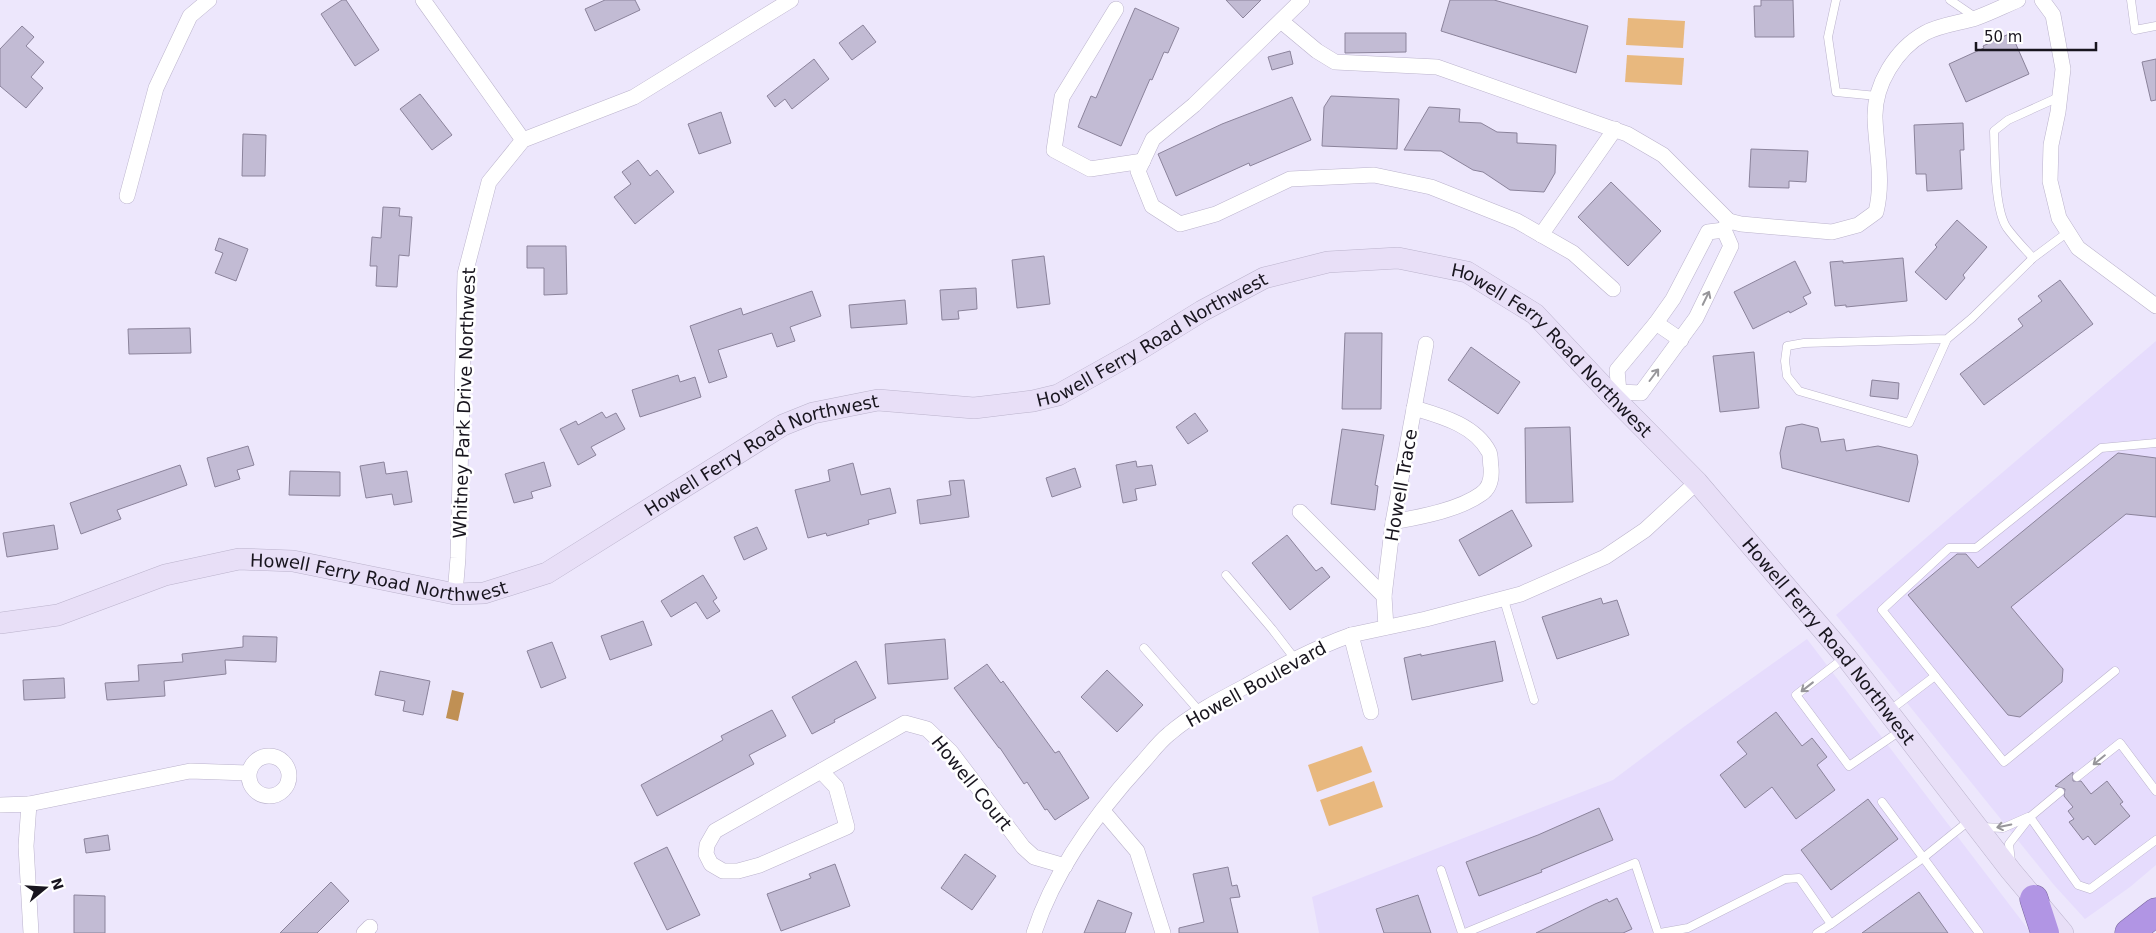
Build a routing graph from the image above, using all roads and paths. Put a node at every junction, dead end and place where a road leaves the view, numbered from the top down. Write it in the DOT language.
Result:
graph roads {
  1 [pos="209,0"];
  2 [pos="423,0"];
  3 [pos="791,0"];
  4 [pos="1302,0"];
  5 [pos="1836,0"];
  6 [pos="1950,0"];
  7 [pos="2018,0"];
  8 [pos="2042,0"];
  9 [pos="2131,0"];
  10 [pos="1116,9"];
  11 [pos="1976,17"];
  12 [pos="1281,21"];
  13 [pos="2156,26"];
  14 [pos="1877,96"];
  15 [pos="2059,97"];
  16 [pos="1615,130"];
  17 [pos="524,140"];
  18 [pos="1143,161"];
  19 [pos="127,196"];
  20 [pos="1726,226"];
  21 [pos="2068,232"];
  22 [pos="1541,235"];
  23 [pos="2033,258"];
  24 [pos="1613,289"];
  25 [pos="2156,306"];
  26 [pos="1656,323"];
  27 [pos="1947,339"];
  28 [pos="1681,340"];
  29 [pos="1426,344"];
  30 [pos="1616,395"];
  31 [pos="1414,408"];
  32 [pos="2156,443"];
  33 [pos="1697,482"];
  34 [pos="1300,512"];
  35 [pos="1393,522"];
  36 [pos="1226,575"];
  37 [pos="455,594"];
  38 [pos="1384,596"];
  39 [pos="1504,600"];
  40 [pos="0,623"];
  41 [pos="1386,627"];
  42 [pos="1351,635"];
  43 [pos="1144,648"];
  44 [pos="1846,657"];
  45 [pos="1295,660"];
  46 [pos="2115,671"];
  47 [pos="1935,676"];
  48 [pos="1534,700"];
  49 [pos="1888,711"];
  50 [pos="1200,712"];
  51 [pos="1371,712"];
  52 [pos="1903,729"];
  53 [pos="821,770"];
  54 [pos="248,773"];
  55 [pos="2078,778"];
  56 [pos="2156,791"];
  57 [pos="2060,792"];
  58 [pos="1882,802"];
  59 [pos="29,804"];
  60 [pos="0,805"];
  61 [pos="1103,811"];
  62 [pos="2030,817"];
  63 [pos="1974,823"];
  64 [pos="2156,840"];
  65 [pos="1923,858"];
  66 [pos="1065,866"];
  67 [pos="1441,870"];
  68 [pos="2011,871"];
  69 [pos="2034,899"];
  70 [pos="2156,912"];
  71 [pos="1831,924"];
  72 [pos="31,933"];
  73 [pos="1034,933"];
  74 [pos="1163,933"];
  75 [pos="1463,933"];
  76 [pos="1659,933"];
  77 [pos="1817,933"];
  78 [pos="1978,933"];
  79 [pos="2045,933"];
  80 [pos="2063,933"];
  81 [pos="2129,933"];
  1 -- 19 [label="street"];
  2 -- 17 [label="street"];
  3 -- 17 [label="street, Whitney Park Drive Northwest"];
  4 -- 12 [label="street"];
  5 -- 14 [label="lane"];
  6 -- 11 [label="lane"];
  7 -- 11 [label="street"];
  8 -- 15 [label="street"];
  9 -- 13 [label="lane"];
  10 -- 18 [label="street"];
  11 -- 14 [label="street"];
  12 -- 16 [label="street"];
  12 -- 18 [label="street"];
  14 -- 20 [label="street"];
  15 -- 21 [label="street"];
  15 -- 23 [label="lane"];
  16 -- 20 [label="street"];
  16 -- 22 [label="street"];
  17 -- 37 [label="street, Whitney Park Drive Northwest"];
  18 -- 22 [label="street"];
  20 -- 26 [label="street"];
  28 -- 20 [label="street, one-way"];
  21 -- 23 [label="lane"];
  21 -- 25 [label="street"];
  22 -- 24 [label="street"];
  23 -- 27 [label="lane"];
  26 -- 28 [label="street"];
  26 -- 30 [label="street"];
  27 -- 27 [label="lane"];
  30 -- 28 [label="street, one-way"];
  29 -- 31 [label="street, Howell Trace"];
  30 -- 33 [label="street, Howell Ferry Road Northwest"];
  30 -- 37 [label="street, Howell Ferry Road Northwest"];
  31 -- 35 [label="street, Howell Trace"];
  31 -- 35 [label="street"];
  32 -- 47 [label="lane"];
  33 -- 39 [label="street, Howell Boulevard"];
  33 -- 44 [label="street, Howell Ferry Road Northwest"];
  34 -- 38 [label="street"];
  35 -- 38 [label="street, Howell Trace"];
  36 -- 45 [label="lane"];
  37 -- 40 [label="street, Howell Ferry Road Northwest"];
  38 -- 41 [label="street, Howell Trace"];
  39 -- 41 [label="street, Howell Boulevard"];
  39 -- 48 [label="lane"];
  41 -- 42 [label="street, Howell Boulevard"];
  42 -- 45 [label="street, Howell Boulevard"];
  42 -- 51 [label="street"];
  43 -- 50 [label="lane"];
  44 -- 49 [label="street, Howell Ferry Road Northwest"];
  44 -- 52 [label="lane, one-way"];
  45 -- 50 [label="street, Howell Boulevard"];
  46 -- 47 [label="lane"];
  47 -- 49 [label="lane"];
  49 -- 52 [label="street, Howell Ferry Road Northwest"];
  50 -- 61 [label="street, Howell Boulevard"];
  52 -- 63 [label="street, Howell Ferry Road Northwest"];
  53 -- 53 [label="street, Howell Court"];
  53 -- 66 [label="street, Howell Court"];
  54 -- 59 [label="street"];
  56 -- 55 [label="lane, one-way"];
  57 -- 62 [label="lane"];
  58 -- 65 [label="lane"];
  59 -- 60 [label="street"];
  59 -- 72 [label="street"];
  61 -- 66 [label="street, Howell Boulevard"];
  61 -- 74 [label="street"];
  62 -- 63 [label="lane, one-way"];
  62 -- 64 [label="lane"];
  62 -- 68 [label="lane"];
  63 -- 65 [label="lane"];
  63 -- 68 [label="street, Howell Ferry Road Northwest"];
  65 -- 71 [label="lane"];
  65 -- 78 [label="lane"];
  66 -- 73 [label="street, Howell Boulevard"];
  67 -- 75 [label="lane"];
  68 -- 69 [label="street, Howell Ferry Road Northwest"];
  69 -- 79 [label="highway"];
  69 -- 80 [label="street, Howell Ferry Road Northwest"];
  70 -- 81 [label="highway"];
  71 -- 76 [label="lane"];
  71 -- 77 [label="lane"];
  75 -- 76 [label="lane"];
}
